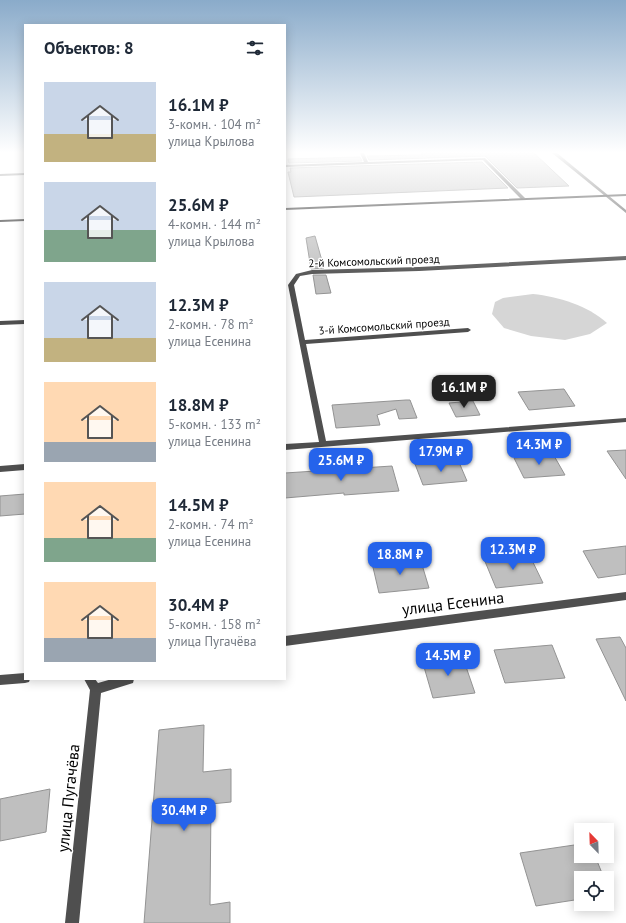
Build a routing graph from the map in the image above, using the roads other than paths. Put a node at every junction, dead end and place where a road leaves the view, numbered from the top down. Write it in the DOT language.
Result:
graph roads {
  1 [pos="602,196"];
  2 [pos="605,196"];
  3 [pos="523,198"];
  4 [pos="286,209"];
  5 [pos="626,212"];
  6 [pos="24,220"];
  7 [pos="0,221"];
  8 [pos="626,258"];
  9 [pos="24,322"];
  10 [pos="0,323"];
  11 [pos="468,330"];
  12 [pos="302,342"];
  13 [pos="626,420"];
  14 [pos="323,444"];
  15 [pos="286,447"];
  16 [pos="24,467"];
  17 [pos="0,469"];
  18 [pos="626,596"];
  19 [pos="286,641"];
  20 [pos="24,678"];
  21 [pos="0,680"];
  22 [pos="122,680"];
  23 [pos="93,684"];
  24 [pos="72,923"];
  1 -- 3 [label="street"];
  2 -- 5 [label="street"];
  3 -- 4 [label="street"];
  6 -- 7 [label="street"];
  8 -- 12 [label="street, 2-й Комсомольский проезд"];
  9 -- 10 [label="street"];
  11 -- 12 [label="street, 3-й Комсомольский проезд"];
  12 -- 14 [label="street, 2-й Комсомольский проезд"];
  13 -- 14 [label="street"];
  14 -- 15 [label="street"];
  16 -- 17 [label="street"];
  18 -- 19 [label="street, улица Есенина"];
  20 -- 21 [label="street"];
  22 -- 23 [label="street"];
  23 -- 24 [label="street, улица Пугачёва"];
}
